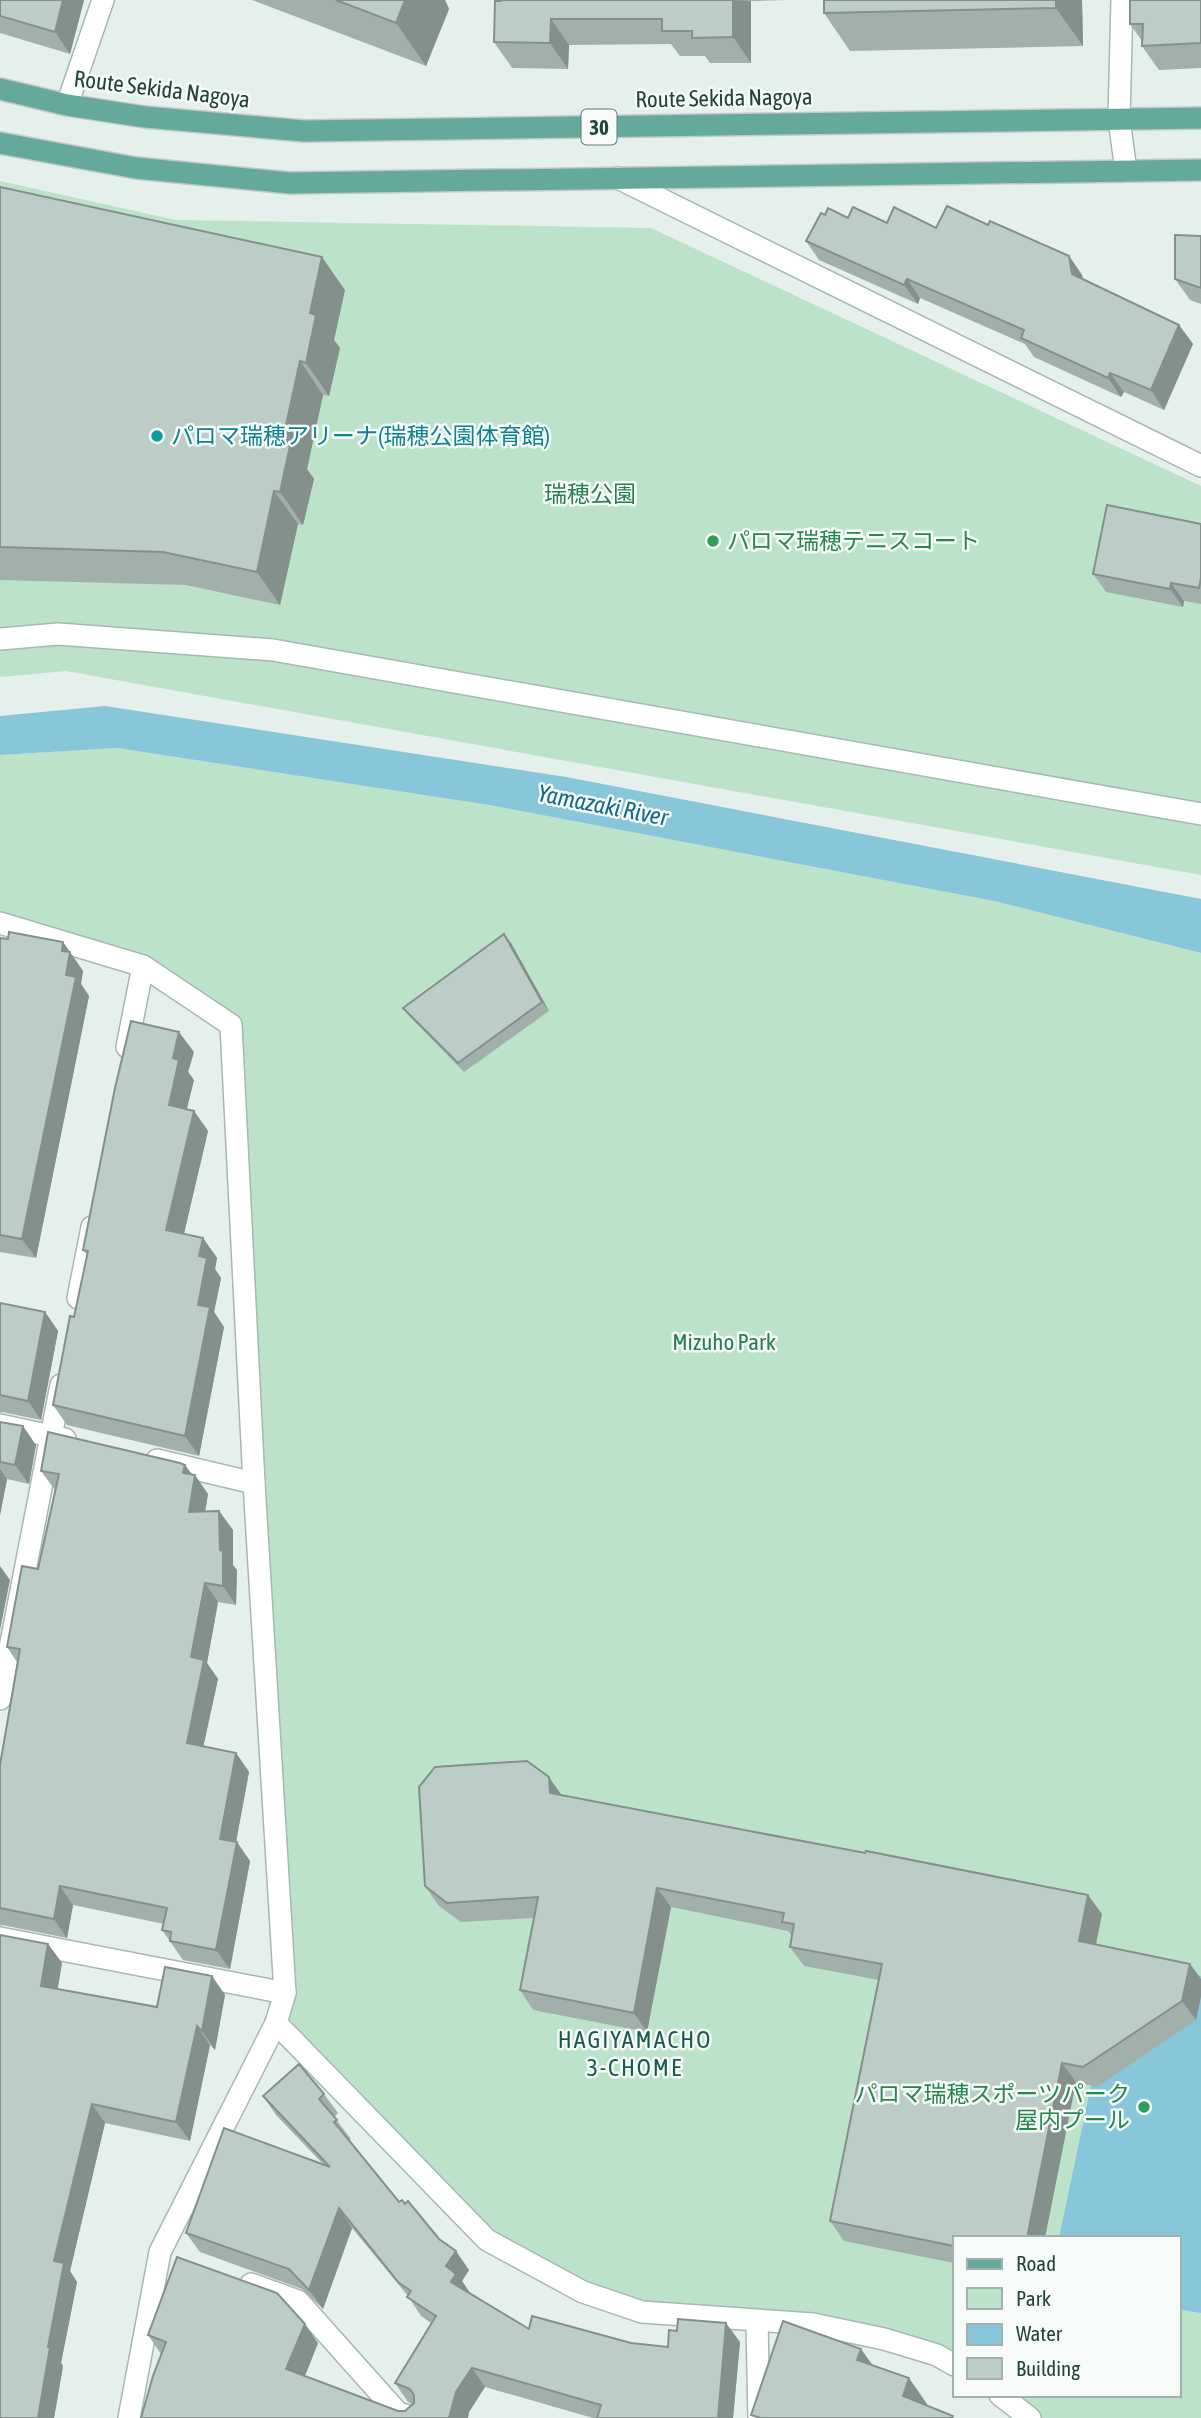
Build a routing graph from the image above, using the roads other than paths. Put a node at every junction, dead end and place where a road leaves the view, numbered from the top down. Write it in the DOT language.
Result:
graph roads {
  1 [pos="103,0"];
  2 [pos="1122,0"];
  3 [pos="0,89"];
  4 [pos="67,105"];
  5 [pos="1201,118"];
  6 [pos="1119,119"];
  7 [pos="0,143"];
  8 [pos="1201,170"];
  9 [pos="1126,171"];
  10 [pos="618,178"];
  11 [pos="1201,467"];
  12 [pos="0,639"];
  13 [pos="1201,814"];
  14 [pos="0,923"];
  15 [pos="143,966"];
  16 [pos="122,1073"];
  17 [pos="96,1207"];
  18 [pos="75,1315"];
  19 [pos="65,1368"];
  20 [pos="0,1425"];
  21 [pos="51,1435"];
  22 [pos="78,1442"];
  23 [pos="132,1455"];
  24 [pos="254,1483"];
  25 [pos="0,1699"];
  26 [pos="0,1938"];
  27 [pos="285,1993"];
  28 [pos="276,2023"];
  29 [pos="160,2252"];
  30 [pos="185,2261"];
  31 [pos="235,2279"];
  32 [pos="757,2322"];
  33 [pos="953,2364"];
  34 [pos="1003,2397"];
  35 [pos="129,2418"];
  36 [pos="415,2418"];
  37 [pos="759,2418"];
  38 [pos="1030,2418"];
  1 -- 4 [label="street"];
  2 -- 6 [label="street"];
  3 -- 4 [label="main road, Route Sekida Nagoya / 30"];
  4 -- 6 [label="main road, Route Sekida Nagoya / 30"];
  5 -- 6 [label="main road, Route Sekida Nagoya / 30"];
  6 -- 9 [label="street"];
  7 -- 10 [label="main road, 30"];
  8 -- 9 [label="main road, 30"];
  9 -- 10 [label="main road, 30"];
  10 -- 11 [label="street"];
  12 -- 13 [label="street"];
  14 -- 15 [label="street"];
  15 -- 16 [label="street"];
  15 -- 24 [label="street"];
  17 -- 18 [label="street"];
  19 -- 21 [label="street"];
  20 -- 21 [label="street"];
  21 -- 22 [label="street"];
  21 -- 25 [label="street"];
  23 -- 24 [label="street"];
  24 -- 27 [label="street"];
  26 -- 27 [label="street"];
  27 -- 28 [label="street"];
  28 -- 29 [label="street"];
  28 -- 32 [label="street"];
  29 -- 30 [label="street"];
  29 -- 35 [label="street"];
  31 -- 36 [label="street"];
  32 -- 33 [label="street"];
  32 -- 37 [label="street"];
  34 -- 38 [label="street"];
}
